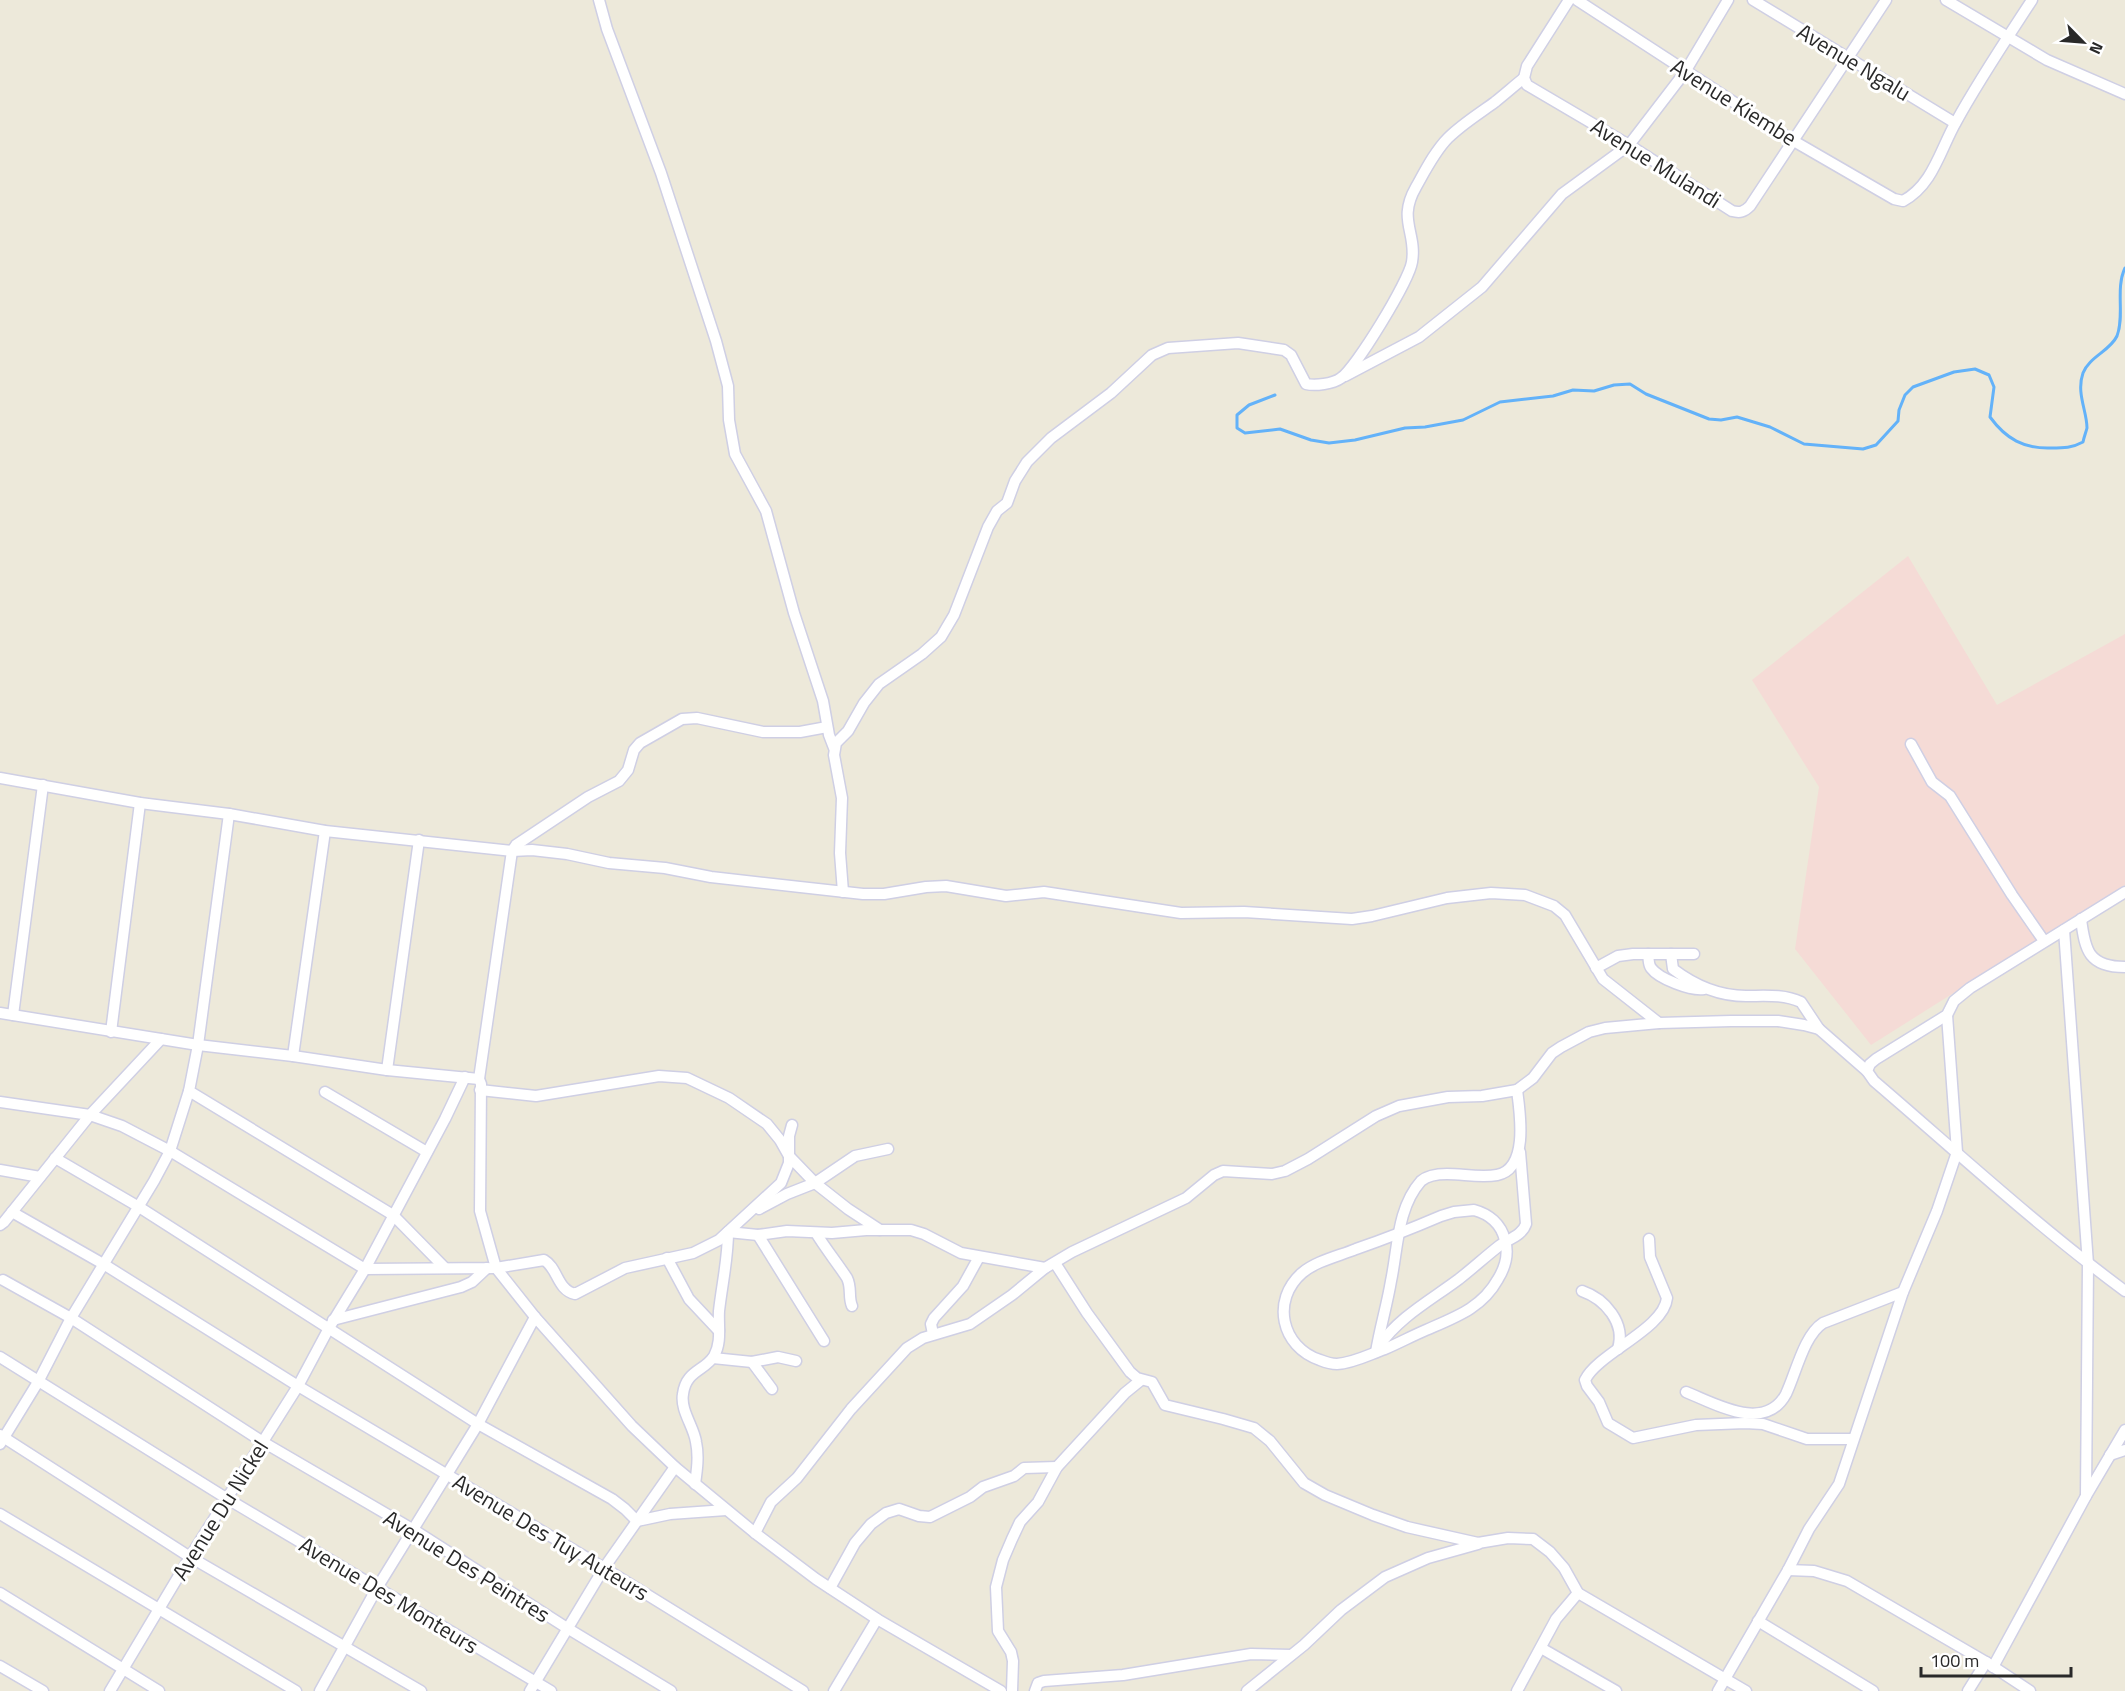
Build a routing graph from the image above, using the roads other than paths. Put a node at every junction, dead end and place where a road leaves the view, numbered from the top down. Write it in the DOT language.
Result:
graph roads {
  1 [pos="599,0"];
  2 [pos="1569,0"];
  3 [pos="1577,0"];
  4 [pos="1728,0"];
  5 [pos="1753,0"];
  6 [pos="1886,0"];
  7 [pos="1946,0"];
  8 [pos="2032,0"];
  9 [pos="2009,37"];
  10 [pos="1848,59"];
  11 [pos="1685,72"];
  12 [pos="1524,78"];
  13 [pos="2125,94"];
  14 [pos="1955,123"];
  15 [pos="1792,140"];
  16 [pos="1629,145"];
  17 [pos="1341,378"];
  18 [pos="827,727"];
  19 [pos="1911,744"];
  20 [pos="834,748"];
  21 [pos="0,778"];
  22 [pos="43,785"];
  23 [pos="140,802"];
  24 [pos="229,814"];
  25 [pos="326,831"];
  26 [pos="419,840"];
  27 [pos="512,851"];
  28 [pos="843,892"];
  29 [pos="2125,892"];
  30 [pos="2081,919"];
  31 [pos="2064,930"];
  32 [pos="2044,941"];
  33 [pos="1648,954"];
  34 [pos="1671,954"];
  35 [pos="1694,954"];
  36 [pos="2125,967"];
  37 [pos="1596,968"];
  38 [pos="1707,988"];
  39 [pos="0,1013"];
  40 [pos="13,1015"];
  41 [pos="1947,1015"];
  42 [pos="1659,1023"];
  43 [pos="1819,1029"];
  44 [pos="111,1032"];
  45 [pos="161,1039"];
  46 [pos="198,1045"];
  47 [pos="293,1056"];
  48 [pos="387,1070"];
  49 [pos="1867,1071"];
  50 [pos="465,1077"];
  51 [pos="479,1084"];
  52 [pos="1517,1090"];
  53 [pos="189,1091"];
  54 [pos="324,1092"];
  55 [pos="0,1102"];
  56 [pos="90,1115"];
  57 [pos="792,1125"];
  58 [pos="1519,1143"];
  59 [pos="888,1149"];
  60 [pos="170,1151"];
  61 [pos="427,1152"];
  62 [pos="1957,1152"];
  63 [pos="789,1156"];
  64 [pos="55,1158"];
  65 [pos="0,1170"];
  66 [pos="40,1177"];
  67 [pos="815,1183"];
  68 [pos="139,1207"];
  69 [pos="12,1212"];
  70 [pos="393,1215"];
  71 [pos="746,1217"];
  72 [pos="0,1225"];
  73 [pos="880,1230"];
  74 [pos="728,1232"];
  75 [pos="816,1233"];
  76 [pos="1398,1234"];
  77 [pos="758,1235"];
  78 [pos="1649,1239"];
  79 [pos="1506,1241"];
  80 [pos="979,1257"];
  81 [pos="667,1258"];
  82 [pos="2088,1264"];
  83 [pos="105,1265"];
  84 [pos="1050,1265"];
  85 [pos="444,1267"];
  86 [pos="491,1268"];
  87 [pos="365,1269"];
  88 [pos="3,1280"];
  89 [pos="1582,1291"];
  90 [pos="2125,1291"];
  91 [pos="1904,1292"];
  92 [pos="852,1306"];
  93 [pos="535,1317"];
  94 [pos="71,1318"];
  95 [pos="331,1324"];
  96 [pos="719,1331"];
  97 [pos="933,1334"];
  98 [pos="824,1341"];
  99 [pos="1618,1349"];
  100 [pos="1376,1352"];
  101 [pos="0,1357"];
  102 [pos="713,1358"];
  103 [pos="796,1361"];
  104 [pos="752,1362"];
  105 [pos="1142,1380"];
  106 [pos="38,1382"];
  107 [pos="297,1386"];
  108 [pos="772,1389"];
  109 [pos="1686,1392"];
  110 [pos="478,1424"];
  111 [pos="2125,1430"];
  112 [pos="1,1439"];
  113 [pos="1853,1439"];
  114 [pos="263,1442"];
  115 [pos="2125,1450"];
  116 [pos="2110,1455"];
  117 [pos="675,1467"];
  118 [pos="1057,1467"];
  119 [pos="447,1474"];
  120 [pos="695,1484"];
  121 [pos="2086,1496"];
  122 [pos="226,1498"];
  123 [pos="726,1510"];
  124 [pos="0,1514"];
  125 [pos="637,1521"];
  126 [pos="414,1530"];
  127 [pos="755,1533"];
  128 [pos="1478,1544"];
  129 [pos="190,1557"];
  130 [pos="604,1568"];
  131 [pos="1788,1570"];
  132 [pos="377,1588"];
  133 [pos="830,1588"];
  134 [pos="0,1593"];
  135 [pos="1578,1593"];
  136 [pos="159,1610"];
  137 [pos="877,1619"];
  138 [pos="1758,1622"];
  139 [pos="567,1628"];
  140 [pos="345,1647"];
  141 [pos="1541,1648"];
  142 [pos="1291,1655"];
  143 [pos="1990,1665"];
  144 [pos="0,1666"];
  145 [pos="123,1669"];
  146 [pos="1725,1679"];
  147 [pos="533,1686"];
  148 [pos="43,1691"];
  149 [pos="110,1691"];
  150 [pos="159,1691"];
  151 [pos="296,1691"];
  152 [pos="320,1691"];
  153 [pos="421,1691"];
  154 [pos="551,1691"];
  155 [pos="671,1691"];
  156 [pos="803,1691"];
  157 [pos="834,1691"];
  158 [pos="1001,1691"];
  159 [pos="1012,1691"];
  160 [pos="1035,1691"];
  161 [pos="1247,1691"];
  162 [pos="1517,1691"];
  163 [pos="1616,1691"];
  164 [pos="1718,1691"];
  165 [pos="1746,1691"];
  166 [pos="1874,1691"];
  167 [pos="1968,1691"];
  168 [pos="2030,1691"];
  1 -- 18 [label="street"];
  2 -- 12 [label="street"];
  3 -- 11 [label="street, Avenue Kiembe"];
  4 -- 11 [label="street"];
  5 -- 10 [label="street, Avenue Ngalu"];
  6 -- 10 [label="street, Avenue Mulandi"];
  7 -- 9 [label="street"];
  8 -- 9 [label="street"];
  9 -- 13 [label="street"];
  9 -- 14 [label="street"];
  10 -- 14 [label="street, Avenue Ngalu"];
  10 -- 15 [label="street, Avenue Mulandi"];
  11 -- 15 [label="street, Avenue Kiembe"];
  11 -- 16 [label="street"];
  12 -- 16 [label="street, Avenue Mulandi"];
  12 -- 17 [label="street"];
  14 -- 15 [label="street, Avenue Kiembe"];
  15 -- 16 [label="street, Avenue Mulandi"];
  16 -- 17 [label="street"];
  17 -- 20 [label="street"];
  18 -- 20 [label="street"];
  18 -- 27 [label="street"];
  19 -- 32 [label="street"];
  20 -- 28 [label="street"];
  21 -- 22 [label="street"];
  22 -- 23 [label="street"];
  22 -- 40 [label="street"];
  23 -- 24 [label="street"];
  23 -- 44 [label="street"];
  24 -- 25 [label="street"];
  24 -- 46 [label="street"];
  25 -- 26 [label="street"];
  25 -- 47 [label="street"];
  26 -- 27 [label="street"];
  26 -- 48 [label="street"];
  27 -- 28 [label="street"];
  27 -- 51 [label="street"];
  28 -- 37 [label="street"];
  29 -- 30 [label="street"];
  30 -- 31 [label="street"];
  30 -- 36 [label="street"];
  31 -- 32 [label="street"];
  31 -- 82 [label="street"];
  32 -- 41 [label="street"];
  33 -- 34 [label="street"];
  33 -- 37 [label="street"];
  33 -- 38 [label="street"];
  34 -- 35 [label="street"];
  34 -- 38 [label="street"];
  37 -- 42 [label="street"];
  38 -- 43 [label="street"];
  39 -- 40 [label="street"];
  40 -- 44 [label="street"];
  41 -- 49 [label="street"];
  41 -- 62 [label="street"];
  42 -- 43 [label="street"];
  42 -- 52 [label="street"];
  43 -- 49 [label="street"];
  44 -- 45 [label="street"];
  45 -- 46 [label="street"];
  45 -- 56 [label="street"];
  46 -- 47 [label="street"];
  46 -- 53 [label="street"];
  47 -- 48 [label="street"];
  48 -- 50 [label="street"];
  49 -- 62 [label="street"];
  50 -- 51 [label="street"];
  50 -- 61 [label="street, Avenue Du Nickel"];
  51 -- 63 [label="street"];
  51 -- 86 [label="street"];
  52 -- 58 [label="street"];
  52 -- 84 [label="street"];
  53 -- 60 [label="street"];
  53 -- 70 [label="street"];
  54 -- 61 [label="street"];
  55 -- 56 [label="street"];
  56 -- 60 [label="street"];
  56 -- 64 [label="street"];
  57 -- 63 [label="street"];
  58 -- 76 [label="street"];
  58 -- 79 [label="street"];
  59 -- 67 [label="street"];
  60 -- 68 [label="street"];
  60 -- 87 [label="street"];
  61 -- 70 [label="street, Avenue Du Nickel"];
  62 -- 82 [label="street"];
  62 -- 91 [label="street"];
  63 -- 67 [label="street"];
  63 -- 71 [label="street"];
  64 -- 66 [label="street"];
  64 -- 68 [label="street"];
  65 -- 66 [label="street"];
  66 -- 69 [label="street"];
  67 -- 71 [label="street"];
  67 -- 73 [label="street"];
  68 -- 83 [label="street"];
  68 -- 95 [label="street"];
  69 -- 72 [label="street"];
  69 -- 83 [label="street, Avenue Des Tuy Auteurs"];
  70 -- 85 [label="street"];
  70 -- 87 [label="street, Avenue Du Nickel"];
  71 -- 74 [label="street"];
  73 -- 75 [label="street"];
  73 -- 80 [label="street"];
  74 -- 77 [label="street"];
  74 -- 81 [label="street"];
  74 -- 96 [label="street"];
  75 -- 77 [label="street"];
  75 -- 92 [label="street"];
  76 -- 79 [label="street"];
  76 -- 100 [label="street"];
  76 -- 100 [label="street"];
  77 -- 98 [label="street"];
  78 -- 99 [label="street"];
  79 -- 100 [label="street"];
  79 -- 100 [label="street"];
  80 -- 84 [label="street"];
  80 -- 97 [label="street"];
  81 -- 86 [label="street"];
  81 -- 96 [label="street"];
  82 -- 90 [label="street"];
  82 -- 121 [label="street"];
  83 -- 94 [label="street"];
  83 -- 107 [label="street, Avenue Des Tuy Auteurs"];
  84 -- 97 [label="street"];
  84 -- 105 [label="street"];
  85 -- 86 [label="street"];
  85 -- 87 [label="street"];
  86 -- 93 [label="street"];
  86 -- 95 [label="street"];
  87 -- 95 [label="street, Avenue Du Nickel"];
  88 -- 94 [label="street, Avenue Des Peintres"];
  89 -- 99 [label="street"];
  91 -- 109 [label="street"];
  91 -- 113 [label="street"];
  93 -- 110 [label="street"];
  93 -- 117 [label="street"];
  94 -- 106 [label="street"];
  94 -- 114 [label="street, Avenue Des Peintres"];
  95 -- 107 [label="street, Avenue Du Nickel"];
  95 -- 110 [label="street"];
  96 -- 102 [label="street"];
  97 -- 127 [label="street"];
  99 -- 113 [label="street"];
  101 -- 106 [label="street, Avenue Des Monteurs"];
  102 -- 104 [label="street"];
  102 -- 120 [label="street"];
  103 -- 104 [label="street"];
  104 -- 108 [label="street"];
  105 -- 118 [label="street"];
  105 -- 128 [label="street"];
  106 -- 112 [label="street"];
  106 -- 122 [label="street, Avenue Des Monteurs"];
  107 -- 114 [label="street, Avenue Du Nickel"];
  107 -- 119 [label="street, Avenue Des Tuy Auteurs"];
  110 -- 119 [label="street"];
  110 -- 125 [label="street"];
  111 -- 116 [label="street"];
  112 -- 129 [label="street"];
  113 -- 131 [label="street"];
  114 -- 122 [label="street, Avenue Du Nickel"];
  114 -- 126 [label="street, Avenue Des Peintres"];
  115 -- 116 [label="street"];
  116 -- 121 [label="street"];
  117 -- 120 [label="street"];
  117 -- 125 [label="street"];
  118 -- 133 [label="street"];
  118 -- 159 [label="street"];
  119 -- 126 [label="street"];
  119 -- 130 [label="street, Avenue Des Tuy Auteurs"];
  120 -- 123 [label="street"];
  121 -- 143 [label="street"];
  122 -- 129 [label="street, Avenue Du Nickel"];
  122 -- 132 [label="street, Avenue Des Monteurs"];
  123 -- 125 [label="street"];
  123 -- 127 [label="street"];
  124 -- 136 [label="street"];
  125 -- 130 [label="street"];
  126 -- 132 [label="street"];
  126 -- 139 [label="street, Avenue Des Peintres"];
  127 -- 133 [label="street"];
  128 -- 135 [label="street"];
  128 -- 142 [label="street"];
  129 -- 136 [label="street, Avenue Du Nickel"];
  129 -- 140 [label="street"];
  130 -- 139 [label="street"];
  130 -- 156 [label="street, Avenue Des Tuy Auteurs"];
  131 -- 138 [label="street"];
  131 -- 143 [label="street"];
  132 -- 140 [label="street"];
  132 -- 147 [label="street, Avenue Des Monteurs"];
  133 -- 137 [label="street"];
  134 -- 145 [label="street"];
  135 -- 141 [label="street"];
  135 -- 146 [label="street"];
  136 -- 145 [label="street, Avenue Du Nickel"];
  136 -- 151 [label="street"];
  137 -- 157 [label="street"];
  137 -- 158 [label="street"];
  138 -- 146 [label="street"];
  138 -- 166 [label="street"];
  139 -- 147 [label="street"];
  139 -- 155 [label="street, Avenue Des Peintres"];
  140 -- 152 [label="street"];
  140 -- 153 [label="street"];
  141 -- 162 [label="street"];
  141 -- 163 [label="street"];
  142 -- 160 [label="street"];
  142 -- 161 [label="street"];
  143 -- 167 [label="street"];
  143 -- 168 [label="street"];
  144 -- 148 [label="street"];
  145 -- 149 [label="street, Avenue Du Nickel"];
  145 -- 150 [label="street"];
  146 -- 164 [label="street"];
  146 -- 165 [label="street"];
  147 -- 154 [label="street, Avenue Des Monteurs"];
}
